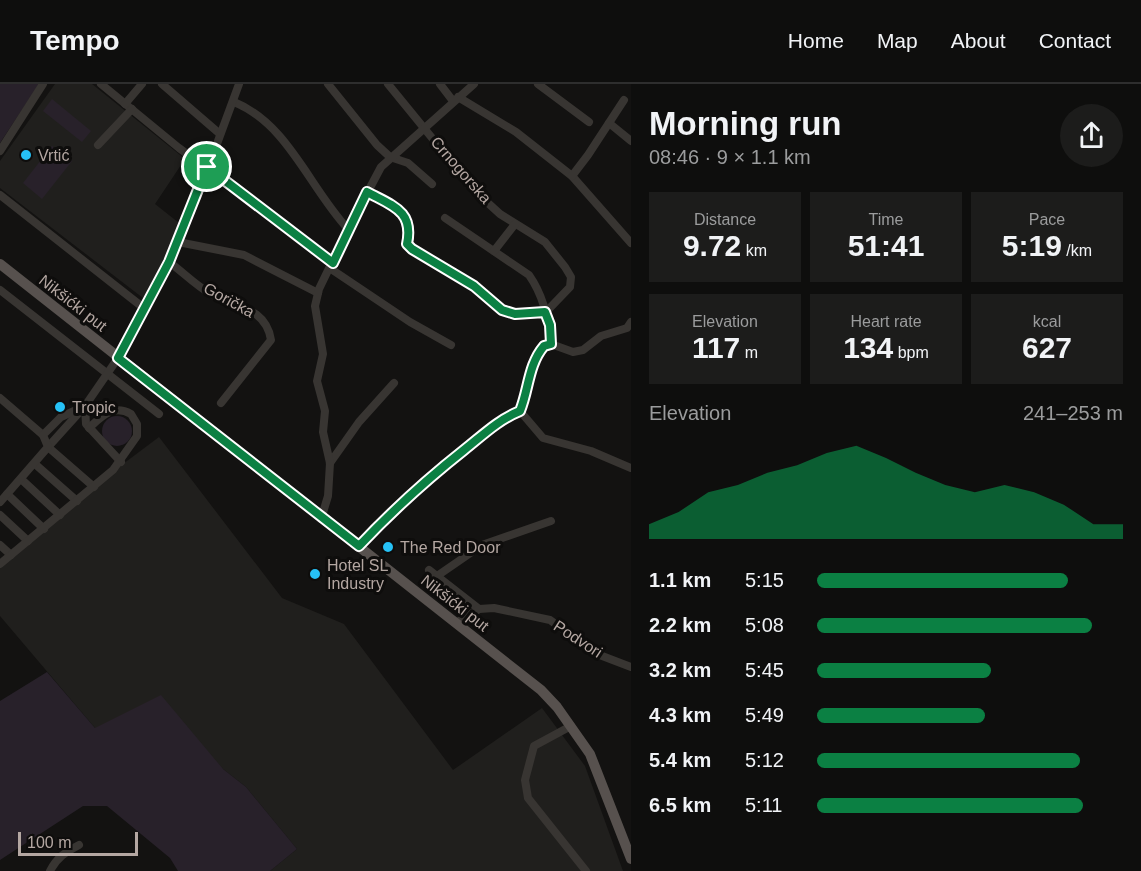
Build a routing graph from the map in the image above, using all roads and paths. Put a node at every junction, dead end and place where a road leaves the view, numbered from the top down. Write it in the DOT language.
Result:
graph roads {
  1 [pos="43,84"];
  2 [pos="101,84"];
  3 [pos="142,84"];
  4 [pos="162,84"];
  5 [pos="239,84"];
  6 [pos="328,84"];
  7 [pos="388,84"];
  8 [pos="440,84"];
  9 [pos="474,84"];
  10 [pos="538,84"];
  11 [pos="455,99"];
  12 [pos="624,100"];
  13 [pos="234,102"];
  14 [pos="128,106"];
  15 [pos="589,122"];
  16 [pos="609,123"];
  17 [pos="424,127"];
  18 [pos="220,134"];
  19 [pos="631,141"];
  20 [pos="98,145"];
  21 [pos="0,152"];
  22 [pos="390,157"];
  23 [pos="207,167"];
  24 [pos="572,176"];
  25 [pos="432,184"];
  26 [pos="367,192"];
  27 [pos="0,195"];
  28 [pos="445,218"];
  29 [pos="515,224"];
  30 [pos="348,228"];
  31 [pos="178,242"];
  32 [pos="631,243"];
  33 [pos="494,251"];
  34 [pos="169,262"];
  35 [pos="0,264"];
  36 [pos="332,266"];
  37 [pos="0,290"];
  38 [pos="318,293"];
  39 [pos="145,309"];
  40 [pos="545,312"];
  41 [pos="631,322"];
  42 [pos="551,344"];
  43 [pos="452,345"];
  44 [pos="118,358"];
  45 [pos="108,375"];
  46 [pos="394,383"];
  47 [pos="0,398"];
  48 [pos="221,403"];
  49 [pos="85,406"];
  50 [pos="520,411"];
  51 [pos="159,414"];
  52 [pos="89,428"];
  53 [pos="43,435"];
  54 [pos="48,447"];
  55 [pos="121,462"];
  56 [pos="330,463"];
  57 [pos="35,464"];
  58 [pos="631,468"];
  59 [pos="21,479"];
  60 [pos="94,487"];
  61 [pos="7,494"];
  62 [pos="77,501"];
  63 [pos="0,502"];
  64 [pos="0,515"];
  65 [pos="60,515"];
  66 [pos="321,519"];
  67 [pos="551,521"];
  68 [pos="44,529"];
  69 [pos="28,541"];
  70 [pos="0,545"];
  71 [pos="359,546"];
  72 [pos="11,555"];
  73 [pos="0,564"];
  74 [pos="429,570"];
  75 [pos="437,576"];
  76 [pos="479,609"];
  77 [pos="456,622"];
  78 [pos="631,667"];
  79 [pos="570,726"];
  80 [pos="79,845"];
  81 [pos="631,859"];
  82 [pos="50,871"];
  83 [pos="586,871"];
  1 -- 21 [label="street"];
  2 -- 14 [label="street"];
  3 -- 14 [label="street"];
  4 -- 18 [label="street"];
  5 -- 13 [label="street"];
  6 -- 22 [label="street"];
  7 -- 17 [label="street"];
  8 -- 11 [label="street"];
  9 -- 11 [label="street"];
  10 -- 15 [label="street"];
  11 -- 17 [label="street"];
  11 -- 24 [label="street"];
  12 -- 16 [label="street"];
  13 -- 18 [label="street"];
  13 -- 30 [label="street"];
  14 -- 20 [label="street"];
  14 -- 23 [label="street"];
  16 -- 19 [label="street"];
  16 -- 24 [label="street"];
  17 -- 22 [label="street"];
  17 -- 29 [label="street, Crnogorska"];
  18 -- 23 [label="street"];
  22 -- 25 [label="street"];
  22 -- 26 [label="street"];
  23 -- 31 [label="street"];
  23 -- 36 [label="street"];
  24 -- 32 [label="street"];
  26 -- 30 [label="street"];
  26 -- 40 [label="street"];
  27 -- 39 [label="street"];
  28 -- 33 [label="street"];
  29 -- 33 [label="street"];
  29 -- 40 [label="street, Crnogorska"];
  30 -- 36 [label="street"];
  31 -- 34 [label="street"];
  31 -- 38 [label="street"];
  33 -- 40 [label="street"];
  34 -- 39 [label="street"];
  34 -- 48 [label="street, Gorička"];
  35 -- 44 [label="main road, Nikšićki put"];
  36 -- 38 [label="street"];
  36 -- 43 [label="street"];
  37 -- 45 [label="street"];
  38 -- 56 [label="street"];
  39 -- 44 [label="street"];
  40 -- 42 [label="street"];
  41 -- 42 [label="street"];
  42 -- 50 [label="street"];
  44 -- 45 [label="street"];
  44 -- 66 [label="main road, Nikšićki put"];
  45 -- 49 [label="street"];
  45 -- 51 [label="street"];
  46 -- 56 [label="street"];
  47 -- 53 [label="street"];
  49 -- 52 [label="street"];
  49 -- 53 [label="street"];
  49 -- 54 [label="street"];
  50 -- 58 [label="street"];
  50 -- 71 [label="street"];
  52 -- 55 [label="street"];
  52 -- 55 [label="street"];
  53 -- 54 [label="street"];
  54 -- 57 [label="street"];
  54 -- 60 [label="street"];
  55 -- 60 [label="street"];
  56 -- 66 [label="street"];
  57 -- 59 [label="street"];
  57 -- 62 [label="street"];
  59 -- 61 [label="street"];
  59 -- 65 [label="street"];
  60 -- 62 [label="street"];
  61 -- 63 [label="street"];
  61 -- 68 [label="street"];
  62 -- 65 [label="street"];
  64 -- 69 [label="street"];
  65 -- 68 [label="street"];
  66 -- 71 [label="main road, Nikšićki put"];
  67 -- 75 [label="street"];
  68 -- 69 [label="street"];
  69 -- 72 [label="street"];
  70 -- 72 [label="street"];
  71 -- 77 [label="main road, Nikšićki put"];
  72 -- 73 [label="street"];
  74 -- 75 [label="street"];
  75 -- 76 [label="street"];
  76 -- 77 [label="street"];
  76 -- 78 [label="street, Podvori"];
  77 -- 79 [label="main road, Nikšićki put"];
  79 -- 81 [label="main road, Nikšićki put"];
  79 -- 83 [label="street"];
  80 -- 82 [label="street"];
}
